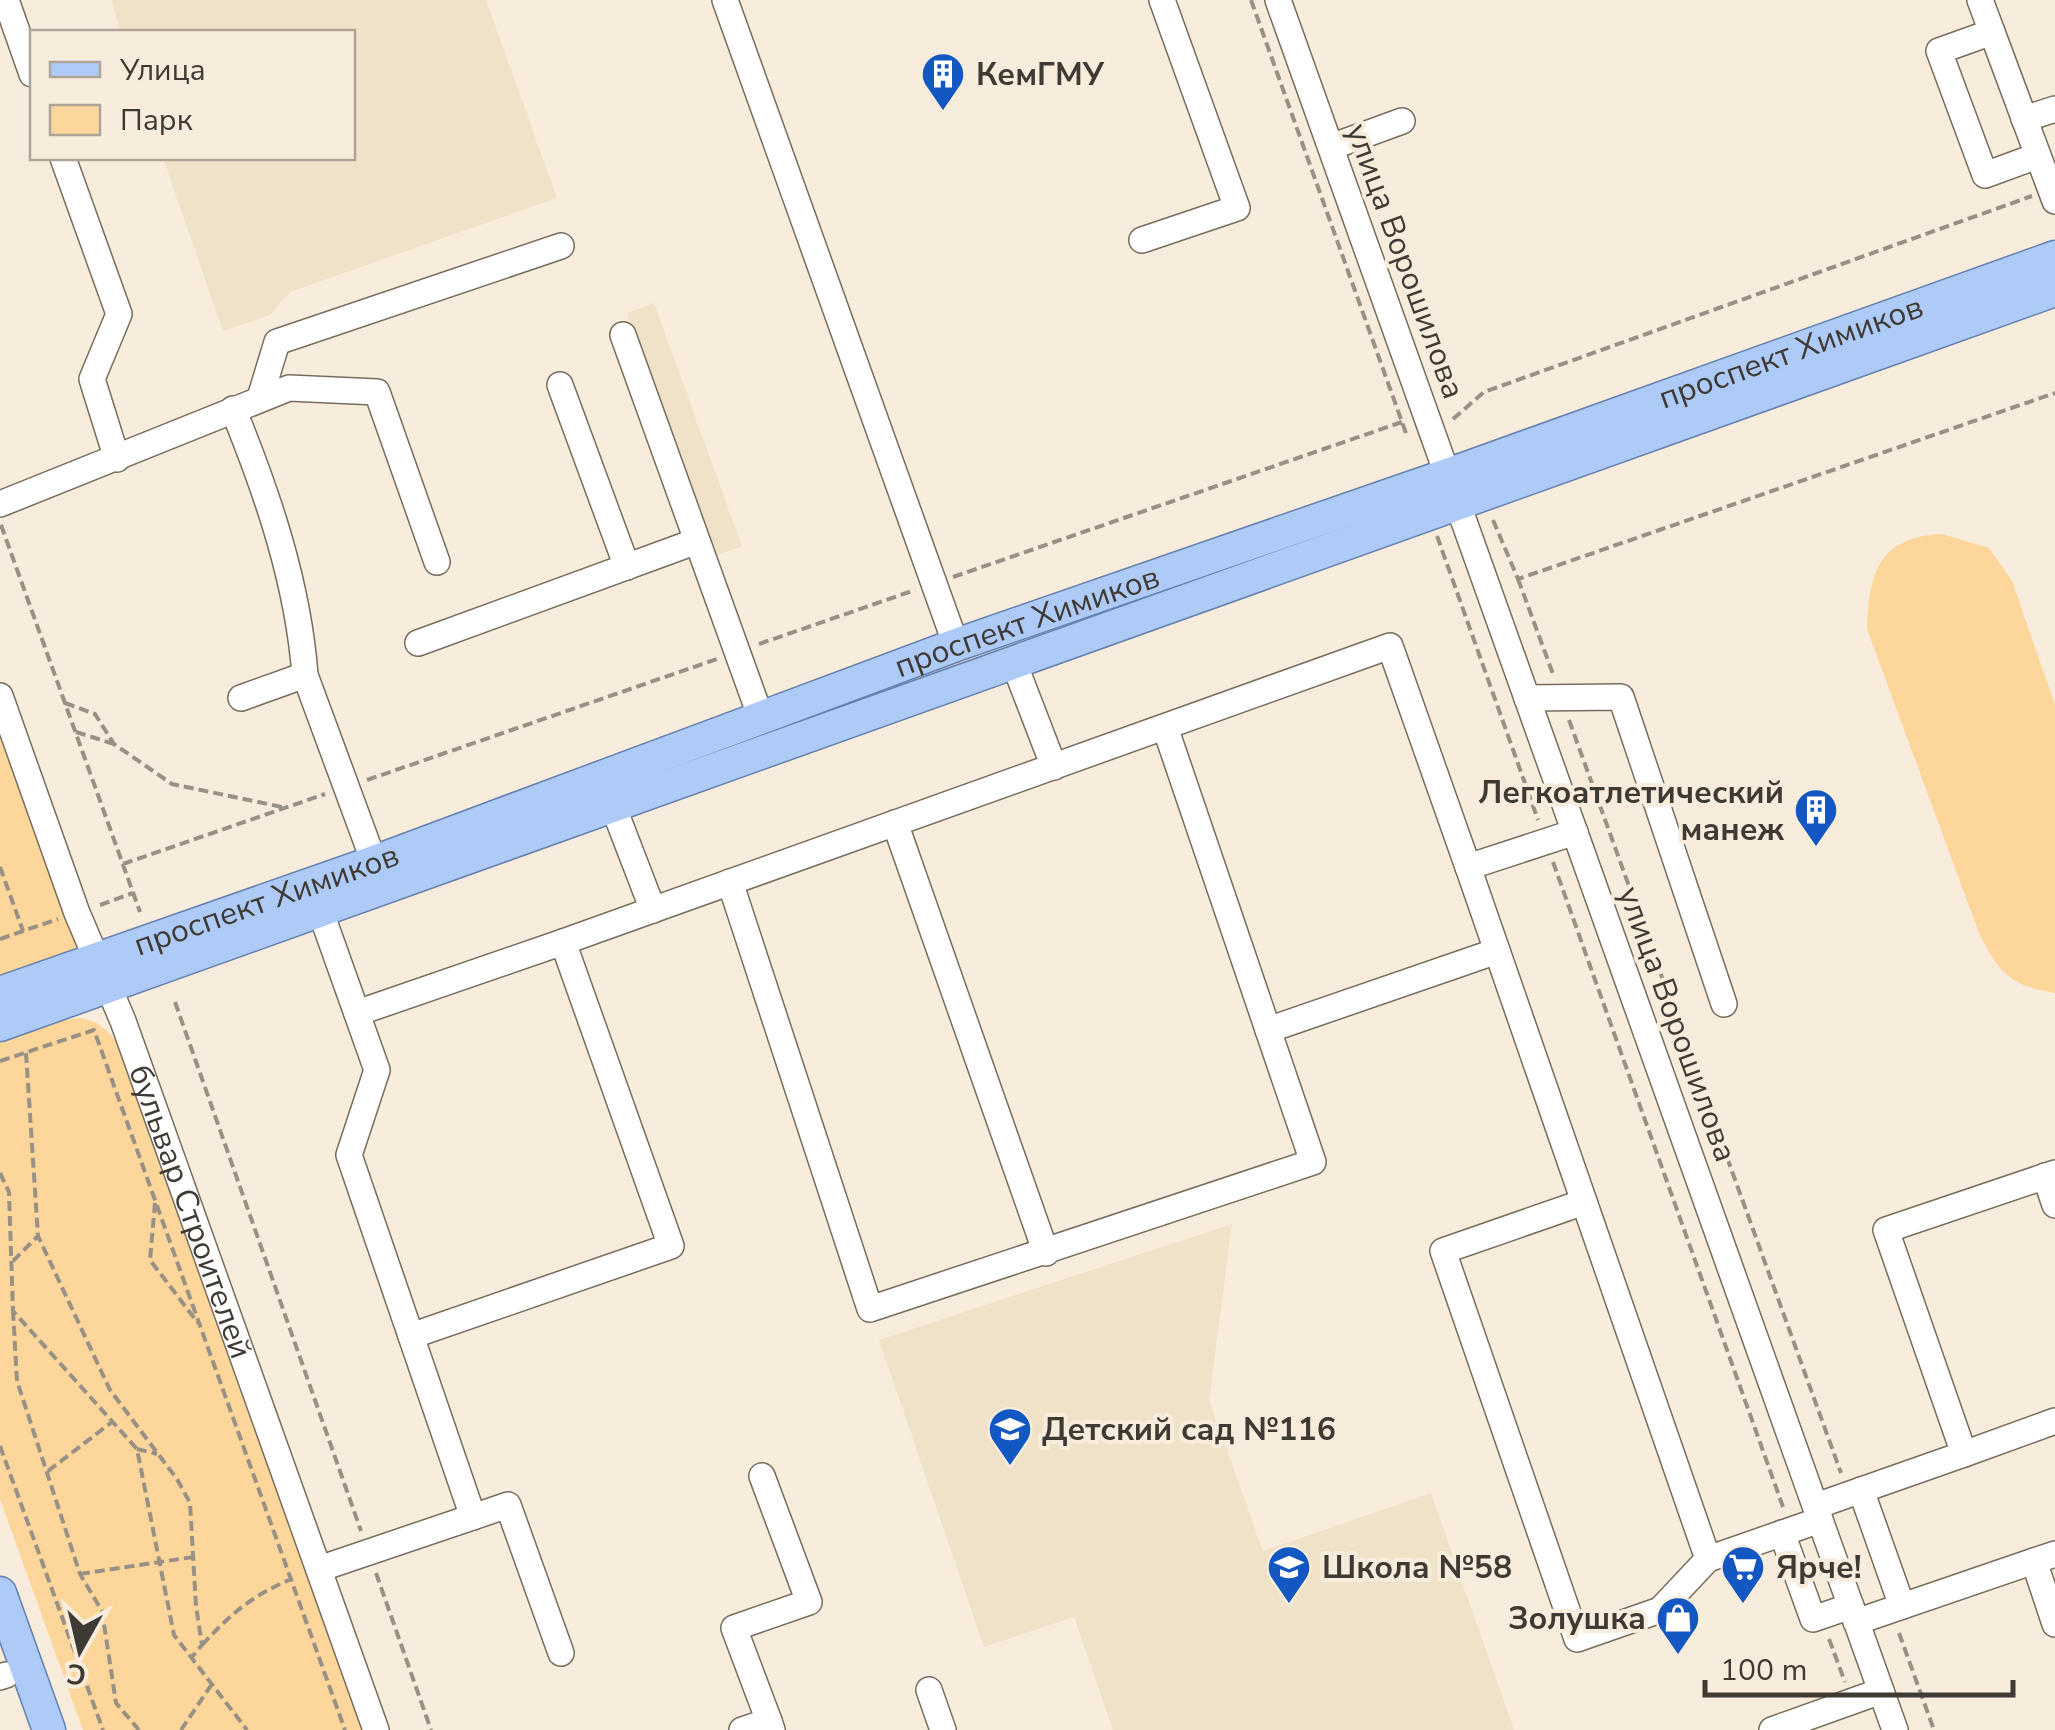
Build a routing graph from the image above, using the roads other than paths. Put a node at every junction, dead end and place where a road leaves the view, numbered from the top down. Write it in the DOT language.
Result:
graph roads {
  1 [pos="6,0"];
  2 [pos="724,0"];
  3 [pos="1162,0"];
  4 [pos="1278,0"];
  5 [pos="1980,0"];
  6 [pos="1992,32"];
  7 [pos="30,68"];
  8 [pos="2055,110"];
  9 [pos="2024,119"];
  10 [pos="1402,121"];
  11 [pos="1331,147"];
  12 [pos="2037,156"];
  13 [pos="63,160"];
  14 [pos="2053,195"];
  15 [pos="1142,240"];
  16 [pos="560,246"];
  17 [pos="2055,256"];
  18 [pos="2055,290"];
  19 [pos="623,335"];
  20 [pos="560,386"];
  21 [pos="260,398"];
  22 [pos="233,409"];
  23 [pos="116,458"];
  24 [pos="1453,489"];
  25 [pos="0,504"];
  26 [pos="697,541"];
  27 [pos="437,562"];
  28 [pos="627,567"];
  29 [pos="418,643"];
  30 [pos="956,645"];
  31 [pos="1014,663"];
  32 [pos="306,676"];
  33 [pos="0,696"];
  34 [pos="241,698"];
  35 [pos="1527,698"];
  36 [pos="761,718"];
  37 [pos="1165,726"];
  38 [pos="1054,767"];
  39 [pos="612,806"];
  40 [pos="895,823"];
  41 [pos="1575,832"];
  42 [pos="374,862"];
  43 [pos="1468,867"];
  44 [pos="730,882"];
  45 [pos="320,910"];
  46 [pos="653,910"];
  47 [pos="563,942"];
  48 [pos="1497,952"];
  49 [pos="104,972"];
  50 [pos="0,993"];
  51 [pos="1724,1004"];
  52 [pos="357,1014"];
  53 [pos="0,1024"];
  54 [pos="1268,1030"];
  55 [pos="2050,1174"];
  56 [pos="1584,1202"];
  57 [pos="2055,1205"];
  58 [pos="1046,1253"];
  59 [pos="411,1336"];
  60 [pos="2055,1421"];
  61 [pos="1964,1454"];
  62 [pos="762,1476"];
  63 [pos="1855,1493"];
  64 [pos="1818,1513"];
  65 [pos="473,1517"];
  66 [pos="1786,1531"];
  67 [pos="2044,1558"];
  68 [pos="1708,1559"];
  69 [pos="319,1570"];
  70 [pos="0,1593"];
  71 [pos="1896,1608"];
  72 [pos="1854,1614"];
  73 [pos="2055,1624"];
  74 [pos="561,1654"];
  75 [pos="2,1670"];
  76 [pos="929,1690"];
  77 [pos="1881,1692"];
  78 [pos="770,1725"];
  79 [pos="26,1730"];
  80 [pos="49,1730"];
  81 [pos="376,1730"];
  82 [pos="742,1730"];
  83 [pos="943,1730"];
  84 [pos="1772,1730"];
  85 [pos="1895,1730"];
  1 -- 7 [label="street"];
  2 -- 30 [label="street"];
  3 -- 15 [label="street"];
  4 -- 11 [label="street, улица Ворошилова"];
  5 -- 6 [label="street"];
  6 -- 9 [label="street"];
  6 -- 12 [label="street"];
  8 -- 9 [label="street"];
  9 -- 12 [label="street"];
  10 -- 11 [label="street"];
  11 -- 24 [label="street, улица Ворошилова"];
  12 -- 14 [label="street"];
  13 -- 23 [label="street"];
  16 -- 21 [label="street"];
  17 -- 24 [label="main road, проспект Химиков"];
  18 -- 24 [label="main road, проспект Химиков"];
  19 -- 26 [label="street"];
  20 -- 28 [label="street"];
  21 -- 22 [label="street"];
  21 -- 27 [label="street"];
  22 -- 23 [label="street"];
  22 -- 32 [label="street"];
  23 -- 25 [label="street"];
  24 -- 30 [label="main road, проспект Химиков"];
  24 -- 31 [label="main road, проспект Химиков"];
  24 -- 35 [label="street, улица Ворошилова"];
  26 -- 28 [label="street"];
  26 -- 36 [label="street"];
  28 -- 29 [label="street"];
  30 -- 36 [label="main road, проспект Химиков"];
  31 -- 38 [label="street"];
  31 -- 39 [label="main road, проспект Химиков"];
  32 -- 34 [label="street"];
  32 -- 42 [label="street"];
  33 -- 49 [label="street, бульвар Строителей"];
  35 -- 41 [label="street, улица Ворошилова"];
  35 -- 51 [label="street"];
  36 -- 42 [label="main road, проспект Химиков"];
  37 -- 38 [label="street"];
  37 -- 43 [label="street"];
  37 -- 54 [label="street"];
  38 -- 40 [label="street"];
  39 -- 45 [label="main road, проспект Химиков"];
  39 -- 46 [label="street"];
  40 -- 44 [label="street"];
  40 -- 58 [label="street"];
  41 -- 43 [label="street"];
  41 -- 64 [label="street, улица Ворошилова"];
  42 -- 49 [label="main road, проспект Химиков"];
  43 -- 48 [label="street"];
  44 -- 46 [label="street"];
  44 -- 58 [label="street"];
  45 -- 49 [label="main road, проспект Химиков"];
  45 -- 52 [label="street"];
  46 -- 47 [label="street"];
  47 -- 52 [label="street"];
  47 -- 59 [label="street"];
  48 -- 54 [label="street"];
  48 -- 56 [label="street"];
  49 -- 50 [label="main road, проспект Химиков"];
  49 -- 53 [label="main road, проспект Химиков"];
  49 -- 69 [label="street, бульвар Строителей"];
  52 -- 59 [label="street"];
  54 -- 58 [label="street"];
  55 -- 57 [label="street"];
  55 -- 61 [label="street"];
  56 -- 68 [label="street"];
  56 -- 68 [label="street"];
  59 -- 65 [label="street"];
  60 -- 61 [label="street"];
  61 -- 63 [label="street"];
  62 -- 78 [label="street"];
  63 -- 64 [label="street"];
  63 -- 71 [label="street"];
  64 -- 66 [label="street"];
  64 -- 72 [label="street, улица Ворошилова"];
  65 -- 69 [label="street"];
  65 -- 74 [label="street"];
  66 -- 68 [label="street"];
  66 -- 72 [label="street"];
  67 -- 71 [label="street"];
  67 -- 73 [label="street"];
  69 -- 81 [label="street, бульвар Строителей"];
  70 -- 80 [label="main road"];
  71 -- 72 [label="street"];
  72 -- 77 [label="street, улица Ворошилова"];
  75 -- 79 [label="main road"];
  76 -- 83 [label="street"];
  77 -- 84 [label="street"];
  77 -- 85 [label="street, улица Ворошилова"];
  78 -- 82 [label="street"];
}
